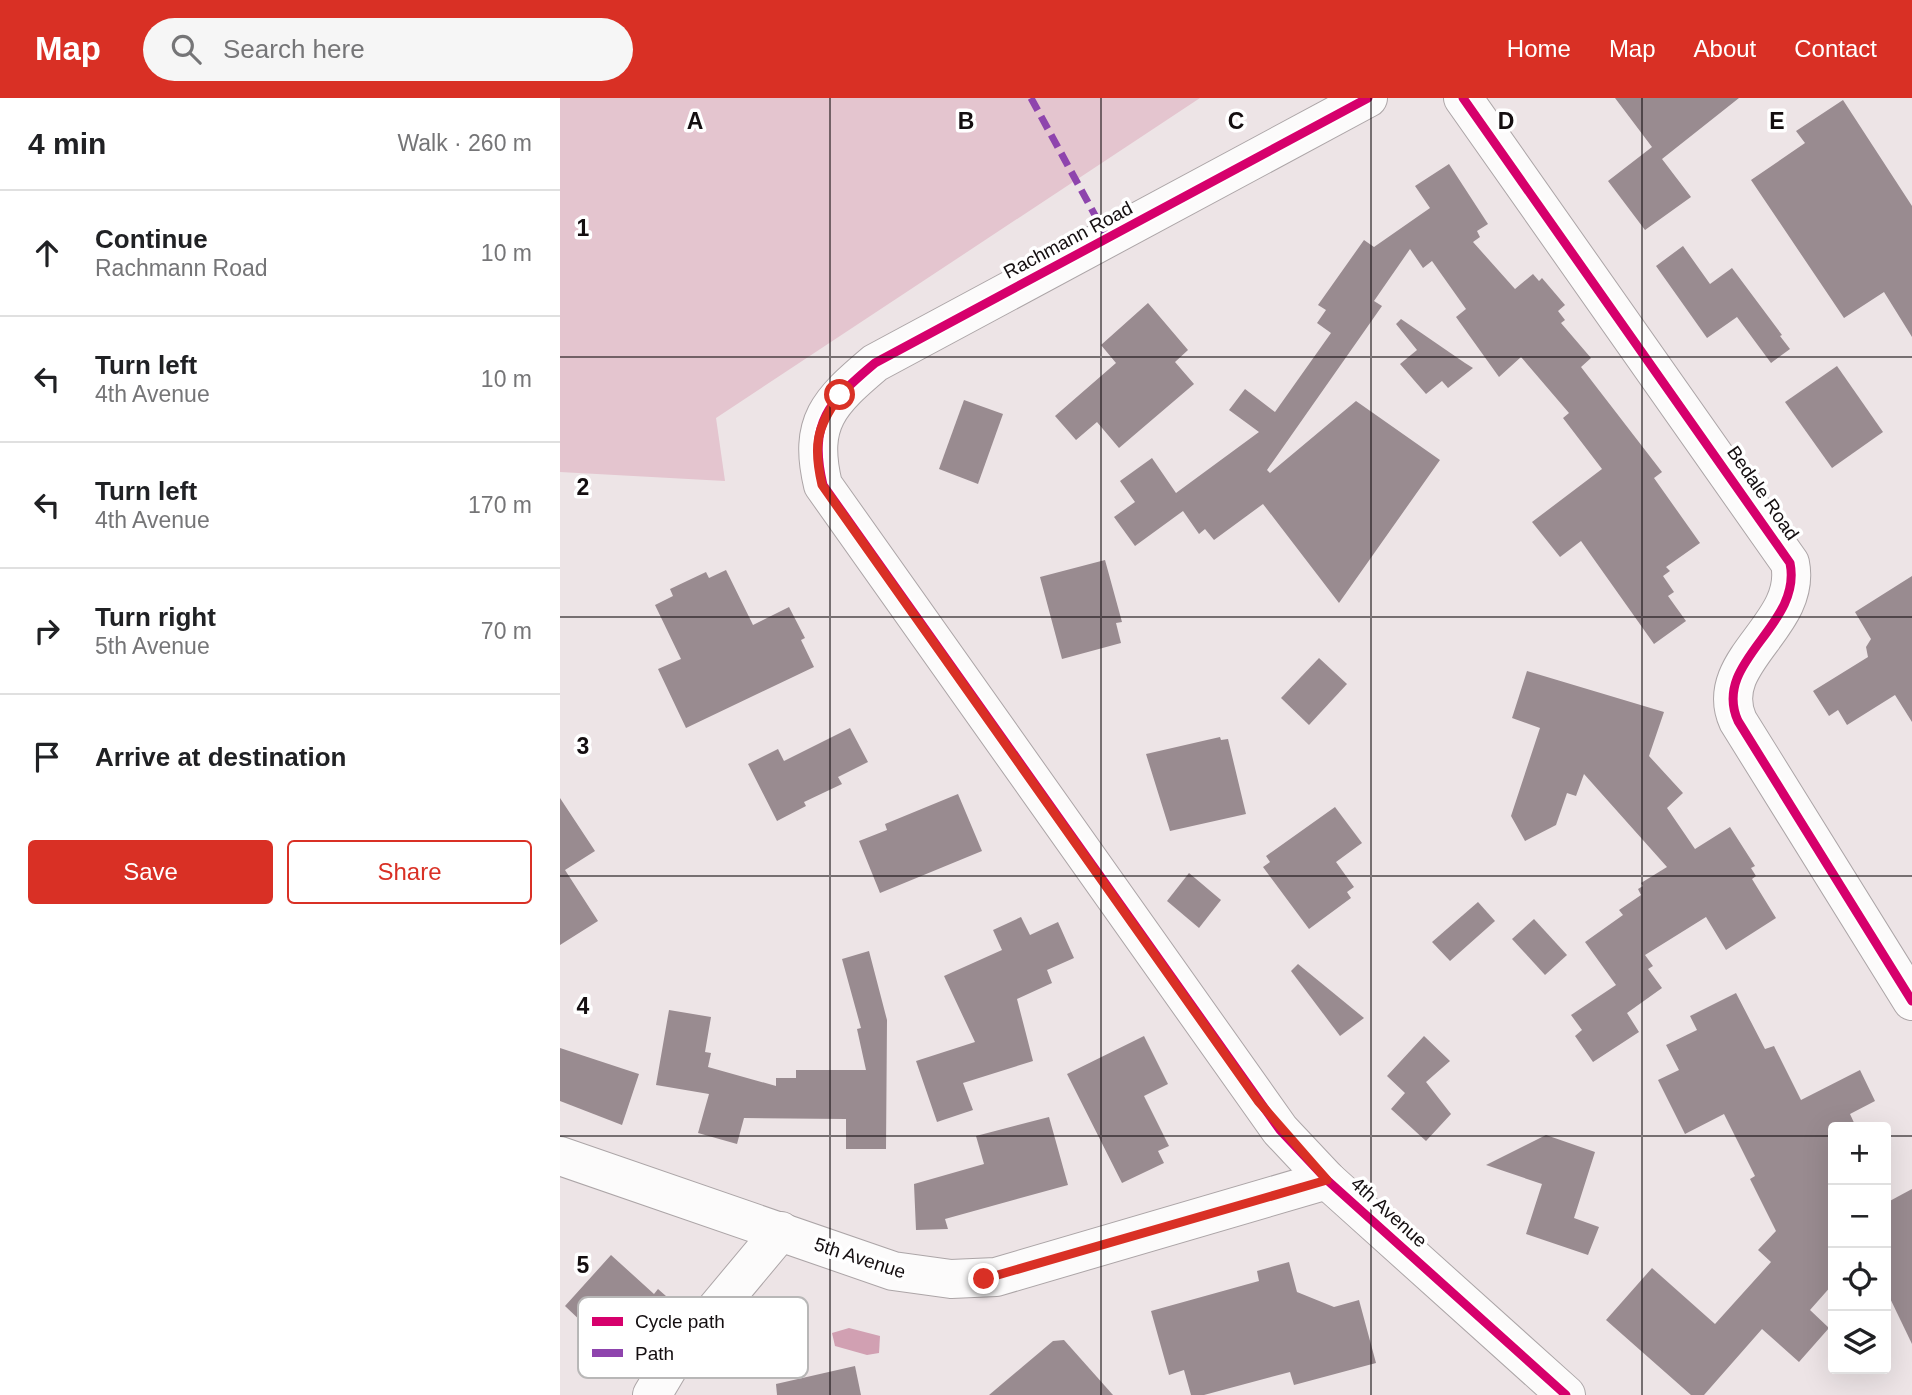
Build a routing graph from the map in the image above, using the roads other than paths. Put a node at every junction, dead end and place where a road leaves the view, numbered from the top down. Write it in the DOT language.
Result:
graph roads {
  1 [pos="1368,98"];
  2 [pos="1463,98"];
  3 [pos="817,444"];
  4 [pos="1912,1002"];
  5 [pos="560,1156"];
  6 [pos="1327,1180"];
  7 [pos="781,1231"];
  8 [pos="726,1297"];
  9 [pos="663,1378"];
  10 [pos="653,1395"];
  11 [pos="1566,1395"];
  1 -- 3 [label="street, Rachmann Road"];
  2 -- 4 [label="street, Bedale Road"];
  3 -- 6 [label="street, 4th Avenue"];
  5 -- 7 [label="street, 5th Avenue"];
  6 -- 7 [label="street, 5th Avenue"];
  6 -- 11 [label="street, 4th Avenue"];
  7 -- 8 [label="street"];
  9 -- 10 [label="street"];
}
